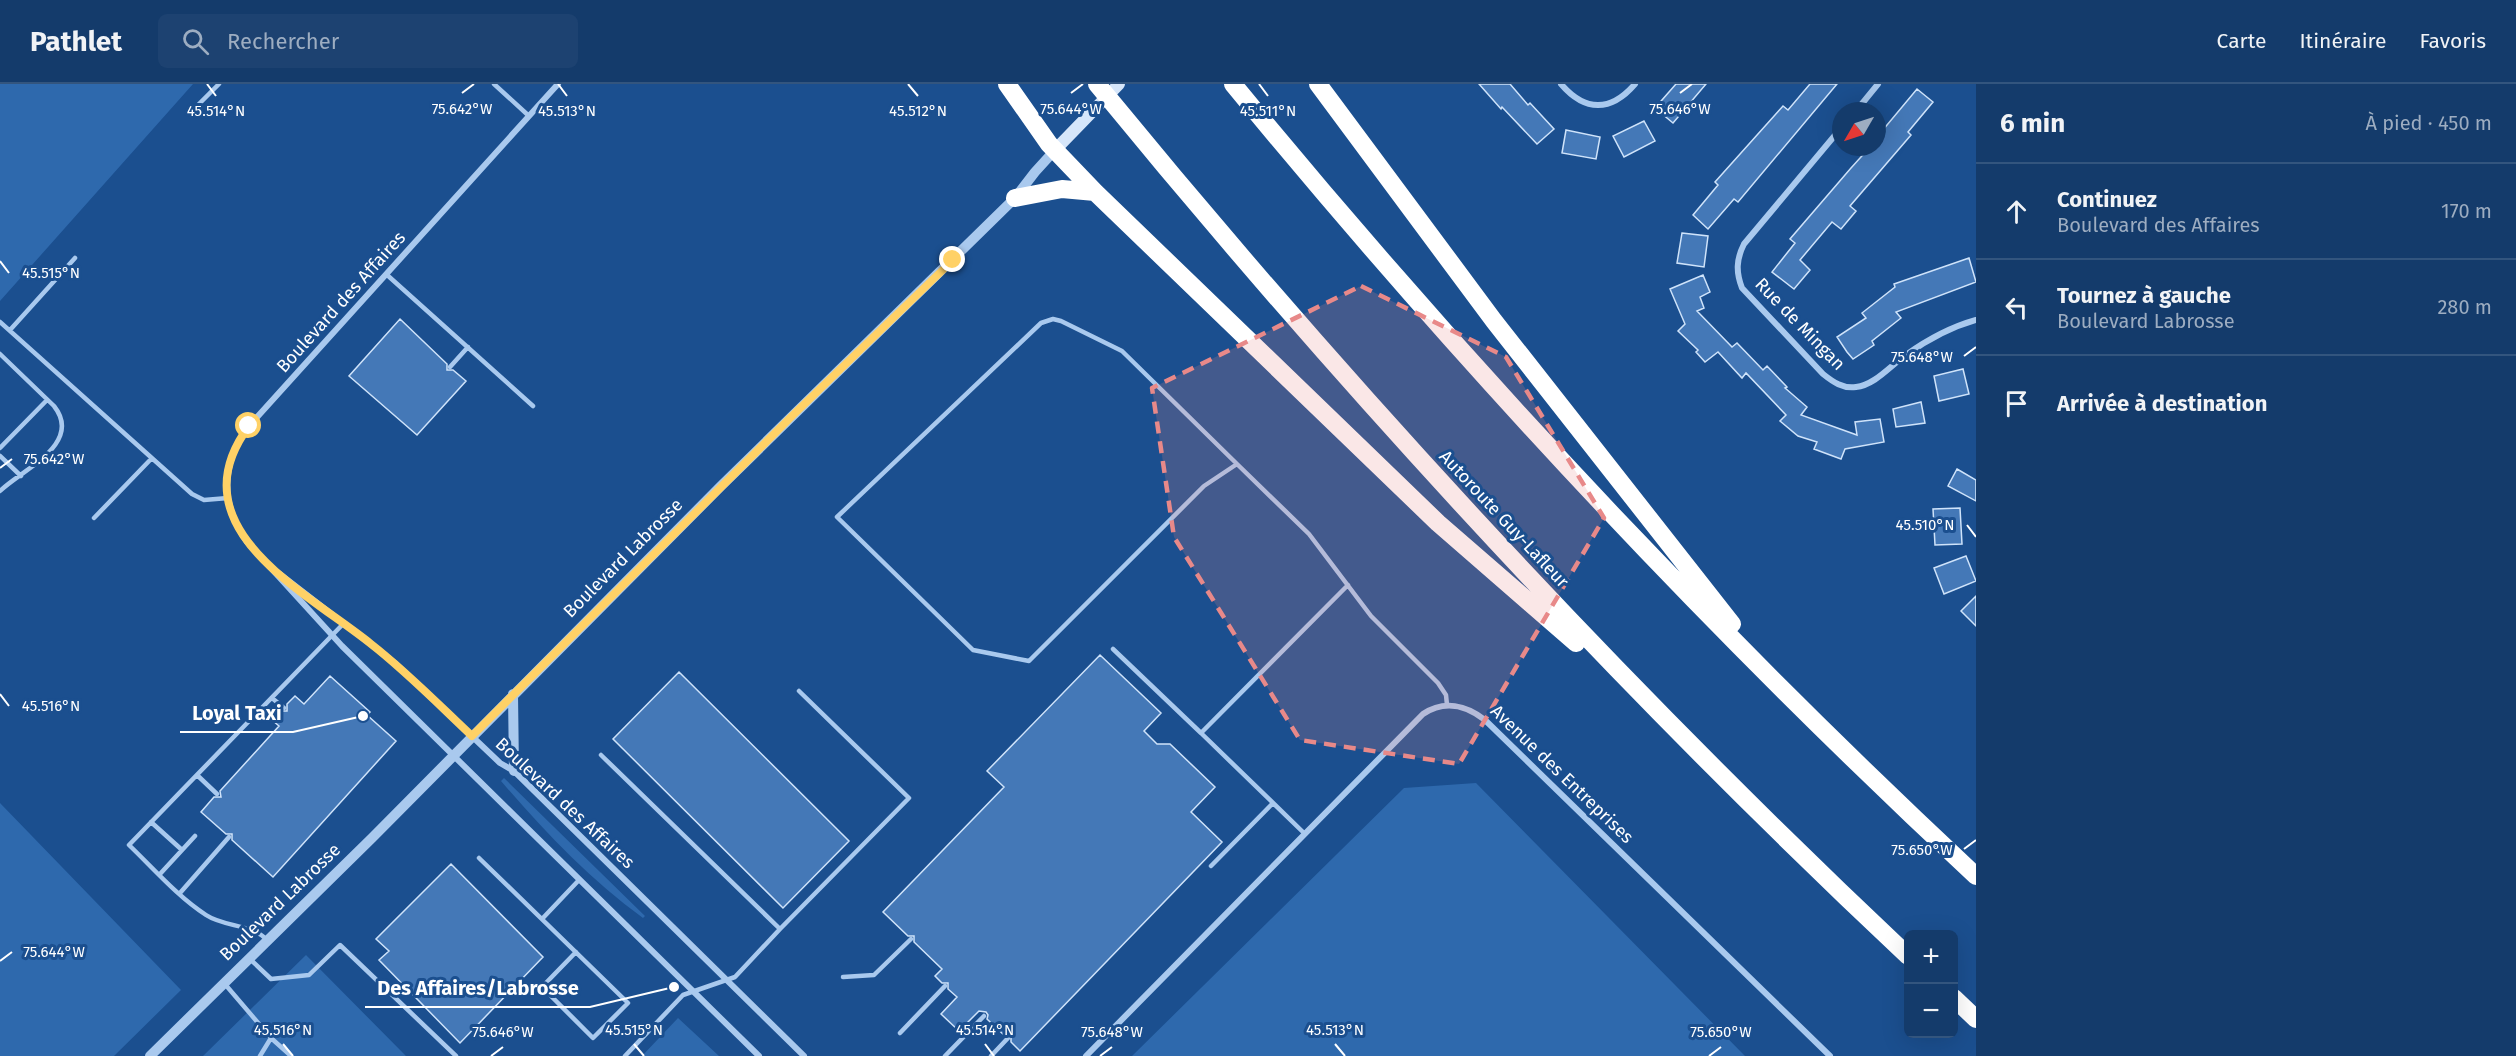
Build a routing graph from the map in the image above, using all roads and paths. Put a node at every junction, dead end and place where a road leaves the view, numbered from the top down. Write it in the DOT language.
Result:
graph roads {
  1 [pos="219,84"];
  2 [pos="494,84"];
  3 [pos="558,84"];
  4 [pos="1007,84"];
  5 [pos="1097,84"];
  6 [pos="1119,84"];
  7 [pos="1233,84"];
  8 [pos="1318,84"];
  9 [pos="1561,84"];
  10 [pos="1635,84"];
  11 [pos="1878,84"];
  12 [pos="1863,102"];
  13 [pos="195,108"];
  14 [pos="529,116"];
  15 [pos="1832,139"];
  16 [pos="1055,150"];
  17 [pos="1095,192"];
  18 [pos="1015,198"];
  19 [pos="75,258"];
  20 [pos="386,274"];
  21 [pos="1976,320"];
  22 [pos="0,322"];
  23 [pos="10,330"];
  24 [pos="468,347"];
  25 [pos="0,354"];
  26 [pos="450,367"];
  27 [pos="47,400"];
  28 [pos="533,406"];
  29 [pos="0,448"];
  30 [pos="0,456"];
  31 [pos="152,458"];
  32 [pos="1237,464"];
  33 [pos="21,476"];
  34 [pos="0,491"];
  35 [pos="228,498"];
  36 [pos="94,518"];
  37 [pos="265,563"];
  38 [pos="1348,585"];
  39 [pos="344,623"];
  40 [pos="333,636"];
  41 [pos="1113,649"];
  42 [pos="799,691"];
  43 [pos="513,694"];
  44 [pos="1789,696"];
  45 [pos="272,698"];
  46 [pos="1447,705"];
  47 [pos="284,708"];
  48 [pos="1672,726"];
  49 [pos="1201,733"];
  50 [pos="472,736"];
  51 [pos="602,755"];
  52 [pos="453,756"];
  53 [pos="514,771"];
  54 [pos="197,775"];
  55 [pos="217,794"];
  56 [pos="1273,803"];
  57 [pos="151,822"];
  58 [pos="1305,834"];
  59 [pos="195,836"];
  60 [pos="229,837"];
  61 [pos="182,850"];
  62 [pos="479,858"];
  63 [pos="1211,866"];
  64 [pos="160,874"];
  65 [pos="1976,876"];
  66 [pos="579,880"];
  67 [pos="180,893"];
  68 [pos="542,919"];
  69 [pos="780,929"];
  70 [pos="267,939"];
  71 [pos="911,939"];
  72 [pos="576,952"];
  73 [pos="1904,952"];
  74 [pos="248,957"];
  75 [pos="843,977"];
  76 [pos="727,980"];
  77 [pos="223,982"];
  78 [pos="945,986"];
  79 [pos="693,991"];
  80 [pos="1958,1003"];
  81 [pos="984,1016"];
  82 [pos="1976,1020"];
  83 [pos="900,1033"];
  84 [pos="271,1038"];
  85 [pos="1008,1038"];
  86 [pos="150,1056"];
  87 [pos="260,1056"];
  88 [pos="291,1056"];
  89 [pos="456,1056"];
  90 [pos="625,1056"];
  91 [pos="759,1056"];
  92 [pos="804,1056"];
  93 [pos="945,1056"];
  94 [pos="991,1056"];
  95 [pos="1086,1056"];
  96 [pos="1830,1056"];
  1 -- 13 [label="lane"];
  2 -- 14 [label="lane"];
  3 -- 14 [label="street, Boulevard des Affaires"];
  4 -- 16 [label="highway"];
  5 -- 48 [label="highway, Autoroute Guy-Lafleur"];
  6 -- 16 [label="main road, Boulevard Labrosse"];
  7 -- 44 [label="highway"];
  8 -- 44 [label="highway"];
  9 -- 10 [label="street"];
  11 -- 12 [label="street"];
  14 -- 20 [label="street, Boulevard des Affaires"];
  15 -- 21 [label="street, Rue de Mingan"];
  16 -- 17 [label="highway"];
  16 -- 18 [label="street, Boulevard Labrosse"];
  17 -- 18 [label="highway"];
  17 -- 48 [label="highway"];
  18 -- 43 [label="street, Boulevard Labrosse"];
  19 -- 23 [label="lane"];
  20 -- 24 [label="lane"];
  20 -- 35 [label="street, Boulevard des Affaires"];
  22 -- 23 [label="lane"];
  23 -- 31 [label="lane"];
  24 -- 26 [label="lane"];
  24 -- 28 [label="lane"];
  25 -- 27 [label="lane"];
  27 -- 29 [label="lane"];
  27 -- 33 [label="lane"];
  30 -- 33 [label="lane"];
  31 -- 35 [label="lane"];
  31 -- 36 [label="lane"];
  32 -- 32 [label="lane"];
  32 -- 38 [label="lane"];
  33 -- 34 [label="lane"];
  35 -- 37 [label="street, Boulevard des Affaires"];
  37 -- 39 [label="street, Boulevard des Affaires"];
  37 -- 40 [label="street, Boulevard des Affaires"];
  38 -- 46 [label="lane"];
  38 -- 49 [label="lane"];
  39 -- 40 [label="lane"];
  39 -- 50 [label="street, Boulevard des Affaires"];
  40 -- 45 [label="lane"];
  40 -- 52 [label="street, Boulevard des Affaires"];
  41 -- 49 [label="lane"];
  42 -- 69 [label="lane"];
  43 -- 50 [label="street, Boulevard Labrosse"];
  43 -- 53 [label="street"];
  44 -- 65 [label="highway"];
  45 -- 47 [label="lane"];
  45 -- 54 [label="lane"];
  46 -- 58 [label="street"];
  46 -- 96 [label="street, Avenue des Entreprises"];
  48 -- 73 [label="highway, Autoroute Guy-Lafleur"];
  49 -- 56 [label="lane"];
  50 -- 52 [label="street, Boulevard Labrosse"];
  50 -- 53 [label="street, Boulevard des Affaires"];
  51 -- 69 [label="lane"];
  52 -- 66 [label="street, Boulevard des Affaires"];
  52 -- 70 [label="street, Boulevard Labrosse"];
  53 -- 76 [label="street, Boulevard des Affaires"];
  54 -- 55 [label="lane"];
  54 -- 57 [label="lane"];
  56 -- 58 [label="lane"];
  56 -- 63 [label="lane"];
  57 -- 61 [label="lane"];
  57 -- 64 [label="lane"];
  58 -- 95 [label="street"];
  59 -- 61 [label="lane"];
  60 -- 67 [label="lane"];
  61 -- 64 [label="lane"];
  62 -- 68 [label="lane"];
  64 -- 67 [label="lane"];
  66 -- 68 [label="lane"];
  66 -- 79 [label="street, Boulevard des Affaires"];
  67 -- 70 [label="lane"];
  68 -- 72 [label="lane"];
  69 -- 76 [label="lane"];
  70 -- 74 [label="street, Boulevard Labrosse"];
  71 -- 75 [label="lane"];
  72 -- 72 [label="lane"];
  74 -- 77 [label="street, Boulevard Labrosse"];
  74 -- 89 [label="lane"];
  76 -- 79 [label="lane"];
  76 -- 92 [label="street, Boulevard des Affaires"];
  77 -- 84 [label="lane"];
  77 -- 86 [label="street, Boulevard Labrosse"];
  78 -- 83 [label="lane"];
  79 -- 90 [label="lane"];
  79 -- 91 [label="street, Boulevard des Affaires"];
  80 -- 82 [label="highway"];
  81 -- 93 [label="lane"];
  84 -- 87 [label="lane"];
  84 -- 88 [label="lane"];
  85 -- 94 [label="lane"];
}
